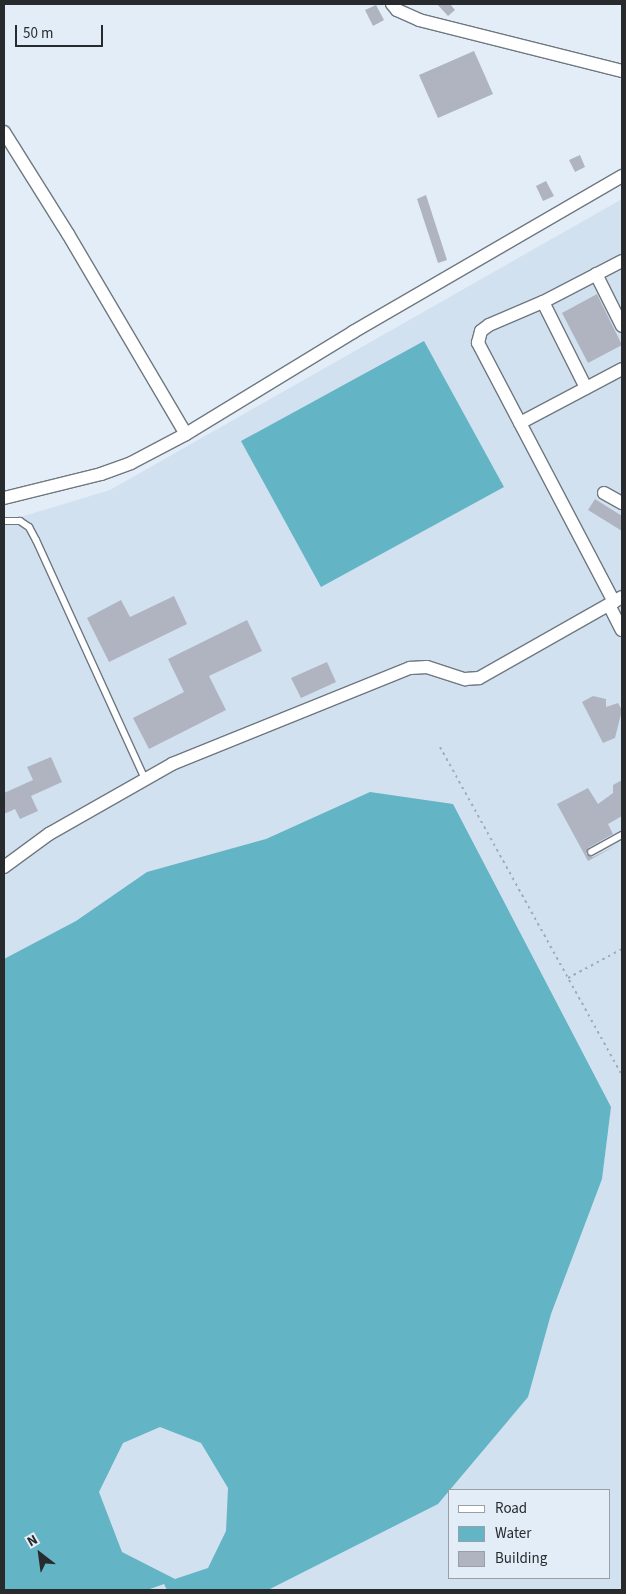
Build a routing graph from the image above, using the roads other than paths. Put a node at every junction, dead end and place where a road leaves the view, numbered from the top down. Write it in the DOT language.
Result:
graph roads {
  1 [pos="392,4"];
  2 [pos="622,71"];
  3 [pos="4,132"];
  4 [pos="622,176"];
  5 [pos="622,261"];
  6 [pos="596,274"];
  7 [pos="543,302"];
  8 [pos="622,326"];
  9 [pos="622,369"];
  10 [pos="586,388"];
  11 [pos="520,423"];
  12 [pos="186,434"];
  13 [pos="604,493"];
  14 [pos="4,498"];
  15 [pos="622,503"];
  16 [pos="4,521"];
  17 [pos="615,601"];
  18 [pos="622,630"];
  19 [pos="145,779"];
  20 [pos="622,835"];
  21 [pos="590,852"];
  22 [pos="4,867"];
  1 -- 2 [label="street"];
  3 -- 12 [label="street"];
  4 -- 12 [label="street"];
  5 -- 6 [label="street"];
  6 -- 7 [label="street"];
  6 -- 8 [label="street"];
  7 -- 10 [label="street"];
  7 -- 11 [label="street"];
  9 -- 10 [label="street"];
  10 -- 11 [label="street"];
  11 -- 17 [label="street"];
  12 -- 14 [label="street"];
  13 -- 15 [label="street"];
  16 -- 19 [label="lane"];
  17 -- 18 [label="street"];
  17 -- 19 [label="street"];
  19 -- 22 [label="street"];
  20 -- 21 [label="lane"];
}
